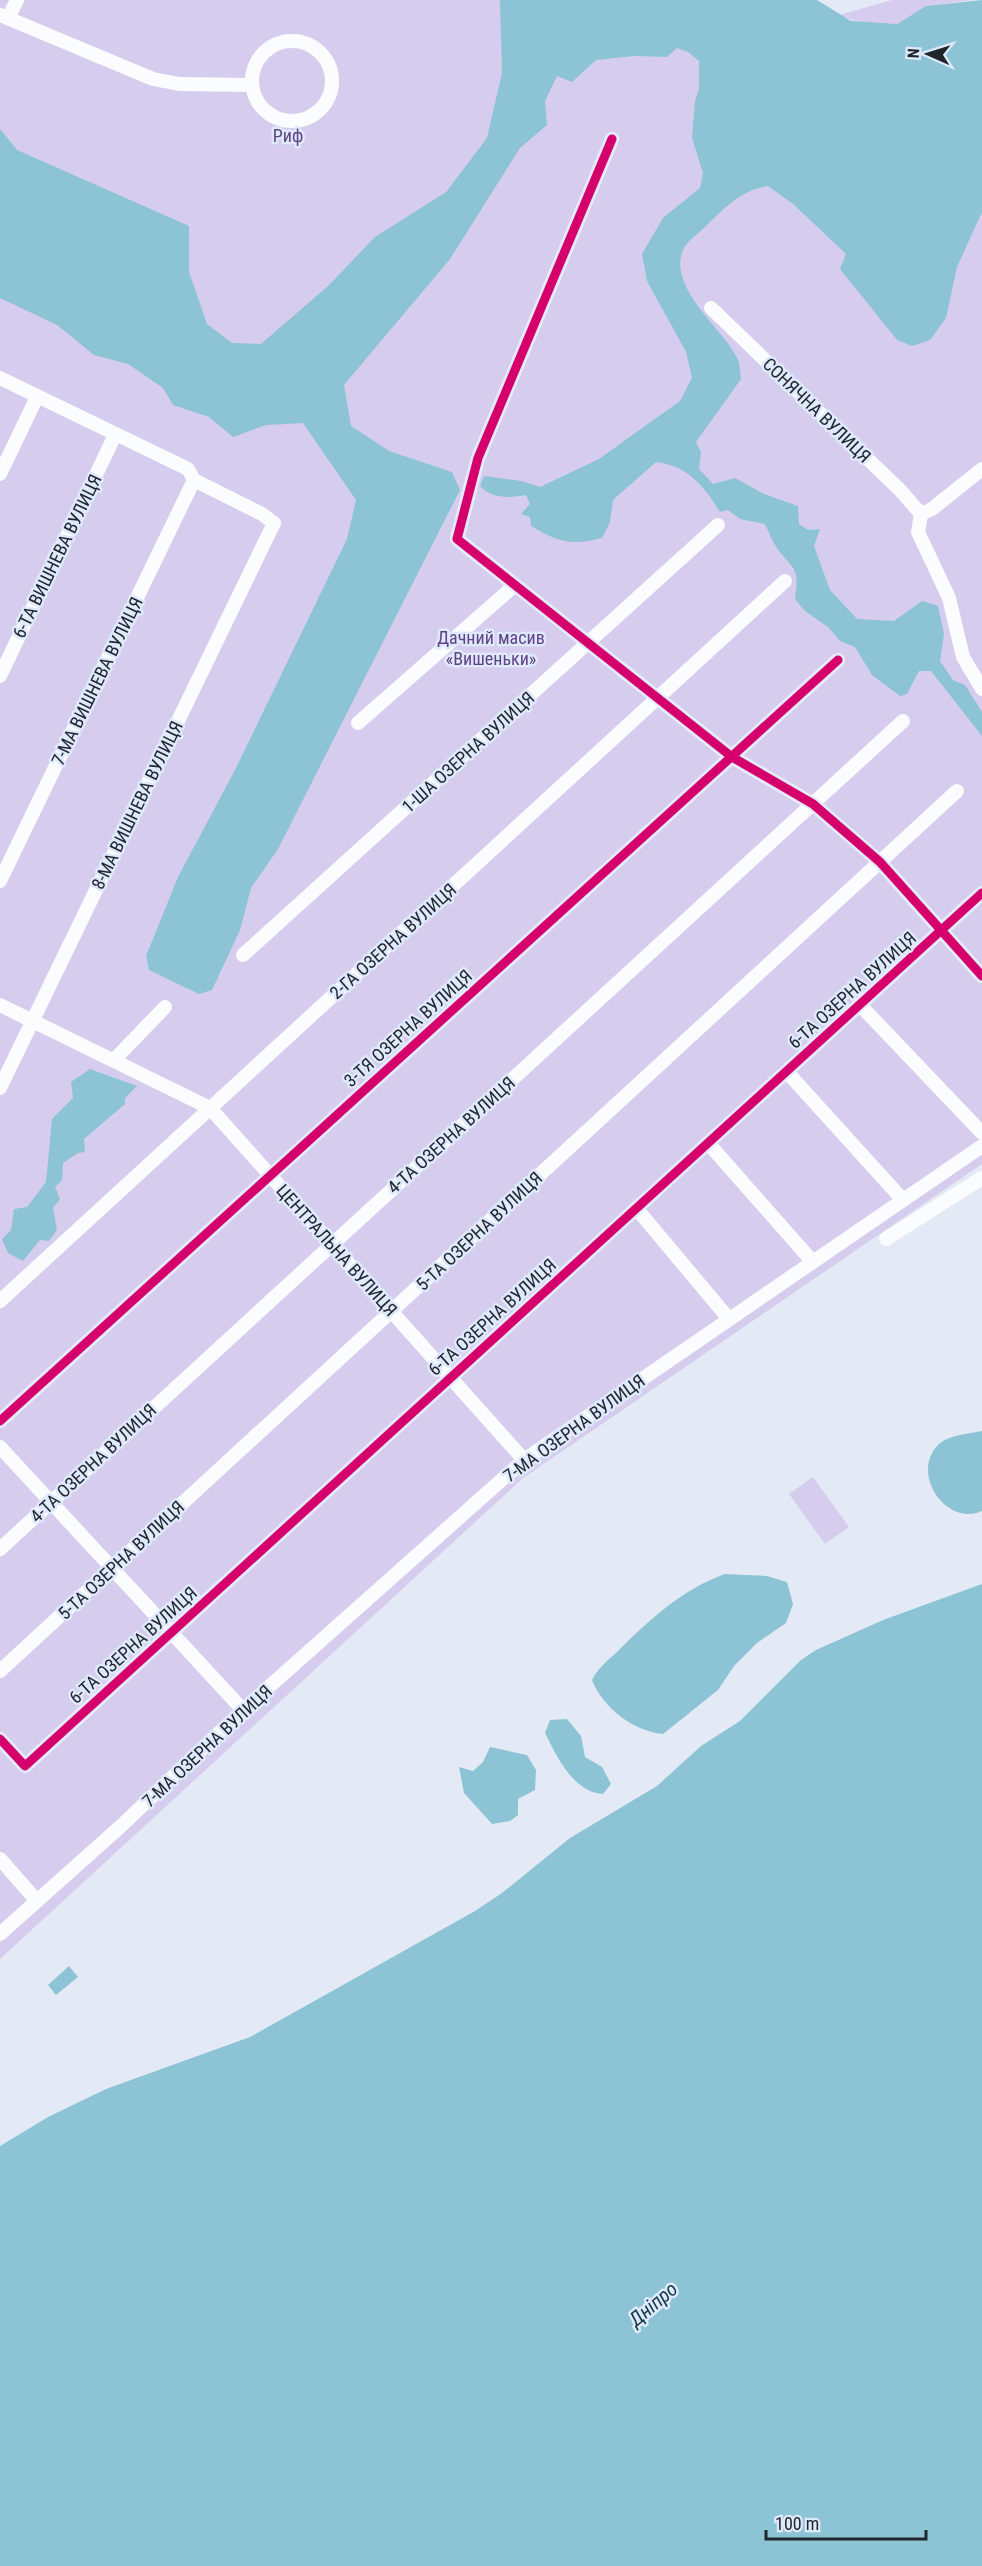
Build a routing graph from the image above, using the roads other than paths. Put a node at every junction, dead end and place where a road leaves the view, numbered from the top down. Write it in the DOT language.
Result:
graph roads {
  1 [pos="17,0"];
  2 [pos="4,16"];
  3 [pos="252,85"];
  4 [pos="612,139"];
  5 [pos="711,308"];
  6 [pos="0,378"];
  7 [pos="37,396"];
  8 [pos="115,435"];
  9 [pos="982,469"];
  10 [pos="0,474"];
  11 [pos="194,480"];
  12 [pos="921,514"];
  13 [pos="718,525"];
  14 [pos="785,581"];
  15 [pos="514,586"];
  16 [pos="588,643"];
  17 [pos="838,660"];
  18 [pos="0,676"];
  19 [pos="982,689"];
  20 [pos="658,698"];
  21 [pos="903,721"];
  22 [pos="358,723"];
  23 [pos="732,757"];
  24 [pos="957,791"];
  25 [pos="813,804"];
  26 [pos="880,862"];
  27 [pos="0,881"];
  28 [pos="982,893"];
  29 [pos="941,931"];
  30 [pos="243,955"];
  31 [pos="982,976"];
  32 [pos="0,1005"];
  33 [pos="860,1005"];
  34 [pos="165,1007"];
  35 [pos="32,1020"];
  36 [pos="114,1060"];
  37 [pos="787,1071"];
  38 [pos="0,1088"];
  39 [pos="210,1108"];
  40 [pos="982,1133"];
  41 [pos="708,1143"];
  42 [pos="982,1146"];
  43 [pos="271,1176"];
  44 [pos="982,1178"];
  45 [pos="903,1200"];
  46 [pos="636,1208"];
  47 [pos="886,1239"];
  48 [pos="332,1244"];
  49 [pos="812,1261"];
  50 [pos="0,1301"];
  51 [pos="392,1311"];
  52 [pos="729,1319"];
  53 [pos="451,1378"];
  54 [pos="0,1421"];
  55 [pos="0,1447"];
  56 [pos="524,1460"];
  57 [pos="51,1502"];
  58 [pos="0,1549"];
  59 [pos="112,1568"];
  60 [pos="171,1632"];
  61 [pos="0,1671"];
  62 [pos="243,1710"];
  63 [pos="0,1739"];
  64 [pos="0,1859"];
  65 [pos="37,1901"];
  66 [pos="0,1934"];
  1 -- 2 [label="street"];
  2 -- 3 [label="street"];
  3 -- 3 [label="street"];
  4 -- 15 [label="street"];
  5 -- 12 [label="street, СОНЯЧНА ВУЛИЦЯ"];
  6 -- 7 [label="street"];
  7 -- 8 [label="street"];
  7 -- 10 [label="street"];
  8 -- 11 [label="street"];
  8 -- 18 [label="street, 6-ТА ВИШНЕВА ВУЛИЦЯ"];
  9 -- 12 [label="street"];
  11 -- 27 [label="street, 7-МА ВИШНЕВА ВУЛИЦЯ"];
  11 -- 35 [label="street, 8-МА ВИШНЕВА ВУЛИЦЯ"];
  12 -- 19 [label="street"];
  13 -- 16 [label="street, 1-ША ОЗЕРНА ВУЛИЦЯ"];
  14 -- 20 [label="street, 2-ГА ОЗЕРНА ВУЛИЦЯ"];
  15 -- 16 [label="street"];
  15 -- 22 [label="street"];
  16 -- 20 [label="street"];
  16 -- 30 [label="street, 1-ША ОЗЕРНА ВУЛИЦЯ"];
  17 -- 23 [label="street, 3-ТЯ ОЗЕРНА ВУЛИЦЯ"];
  20 -- 23 [label="street"];
  20 -- 39 [label="street, 2-ГА ОЗЕРНА ВУЛИЦЯ"];
  21 -- 25 [label="street, 4-ТА ОЗЕРНА ВУЛИЦЯ"];
  23 -- 25 [label="street"];
  23 -- 43 [label="street, 3-ТЯ ОЗЕРНА ВУЛИЦЯ"];
  24 -- 26 [label="street, 5-ТА ОЗЕРНА ВУЛИЦЯ"];
  25 -- 26 [label="street"];
  25 -- 48 [label="street, 4-ТА ОЗЕРНА ВУЛИЦЯ"];
  26 -- 29 [label="street"];
  26 -- 51 [label="street, 5-ТА ОЗЕРНА ВУЛИЦЯ"];
  28 -- 29 [label="street, 6-ТА ОЗЕРНА ВУЛИЦЯ"];
  29 -- 31 [label="street"];
  29 -- 33 [label="street, 6-ТА ОЗЕРНА ВУЛИЦЯ"];
  32 -- 35 [label="street, ЦЕНТРАЛЬНА ВУЛИЦЯ"];
  33 -- 37 [label="street, 6-ТА ОЗЕРНА ВУЛИЦЯ"];
  33 -- 40 [label="street"];
  34 -- 36 [label="street"];
  35 -- 36 [label="street, ЦЕНТРАЛЬНА ВУЛИЦЯ"];
  35 -- 38 [label="street, 8-МА ВИШНЕВА ВУЛИЦЯ"];
  36 -- 39 [label="street, ЦЕНТРАЛЬНА ВУЛИЦЯ"];
  37 -- 41 [label="street, 6-ТА ОЗЕРНА ВУЛИЦЯ"];
  37 -- 45 [label="street"];
  39 -- 43 [label="street, ЦЕНТРАЛЬНА ВУЛИЦЯ"];
  39 -- 50 [label="street, 2-ГА ОЗЕРНА ВУЛИЦЯ"];
  41 -- 46 [label="street, 6-ТА ОЗЕРНА ВУЛИЦЯ"];
  41 -- 49 [label="street"];
  42 -- 45 [label="street, 7-МА ОЗЕРНА ВУЛИЦЯ"];
  43 -- 48 [label="street, ЦЕНТРАЛЬНА ВУЛИЦЯ"];
  43 -- 54 [label="street, 3-ТЯ ОЗЕРНА ВУЛИЦЯ"];
  44 -- 47 [label="street"];
  45 -- 49 [label="street, 7-МА ОЗЕРНА ВУЛИЦЯ"];
  46 -- 52 [label="street"];
  46 -- 53 [label="street, 6-ТА ОЗЕРНА ВУЛИЦЯ"];
  48 -- 51 [label="street, ЦЕНТРАЛЬНА ВУЛИЦЯ"];
  48 -- 57 [label="street, 4-ТА ОЗЕРНА ВУЛИЦЯ"];
  49 -- 52 [label="street, 7-МА ОЗЕРНА ВУЛИЦЯ"];
  51 -- 53 [label="street, ЦЕНТРАЛЬНА ВУЛИЦЯ"];
  51 -- 59 [label="street, 5-ТА ОЗЕРНА ВУЛИЦЯ"];
  52 -- 56 [label="street, 7-МА ОЗЕРНА ВУЛИЦЯ"];
  53 -- 56 [label="street, ЦЕНТРАЛЬНА ВУЛИЦЯ"];
  53 -- 60 [label="street, 6-ТА ОЗЕРНА ВУЛИЦЯ"];
  55 -- 57 [label="street"];
  56 -- 62 [label="street, 7-МА ОЗЕРНА ВУЛИЦЯ"];
  57 -- 58 [label="street, 4-ТА ОЗЕРНА ВУЛИЦЯ"];
  57 -- 59 [label="street"];
  59 -- 60 [label="street"];
  59 -- 61 [label="street, 5-ТА ОЗЕРНА ВУЛИЦЯ"];
  60 -- 62 [label="street"];
  60 -- 63 [label="street, 6-ТА ОЗЕРНА ВУЛИЦЯ"];
  62 -- 65 [label="street, 7-МА ОЗЕРНА ВУЛИЦЯ"];
  64 -- 65 [label="street"];
  65 -- 66 [label="street, 7-МА ОЗЕРНА ВУЛИЦЯ"];
}
